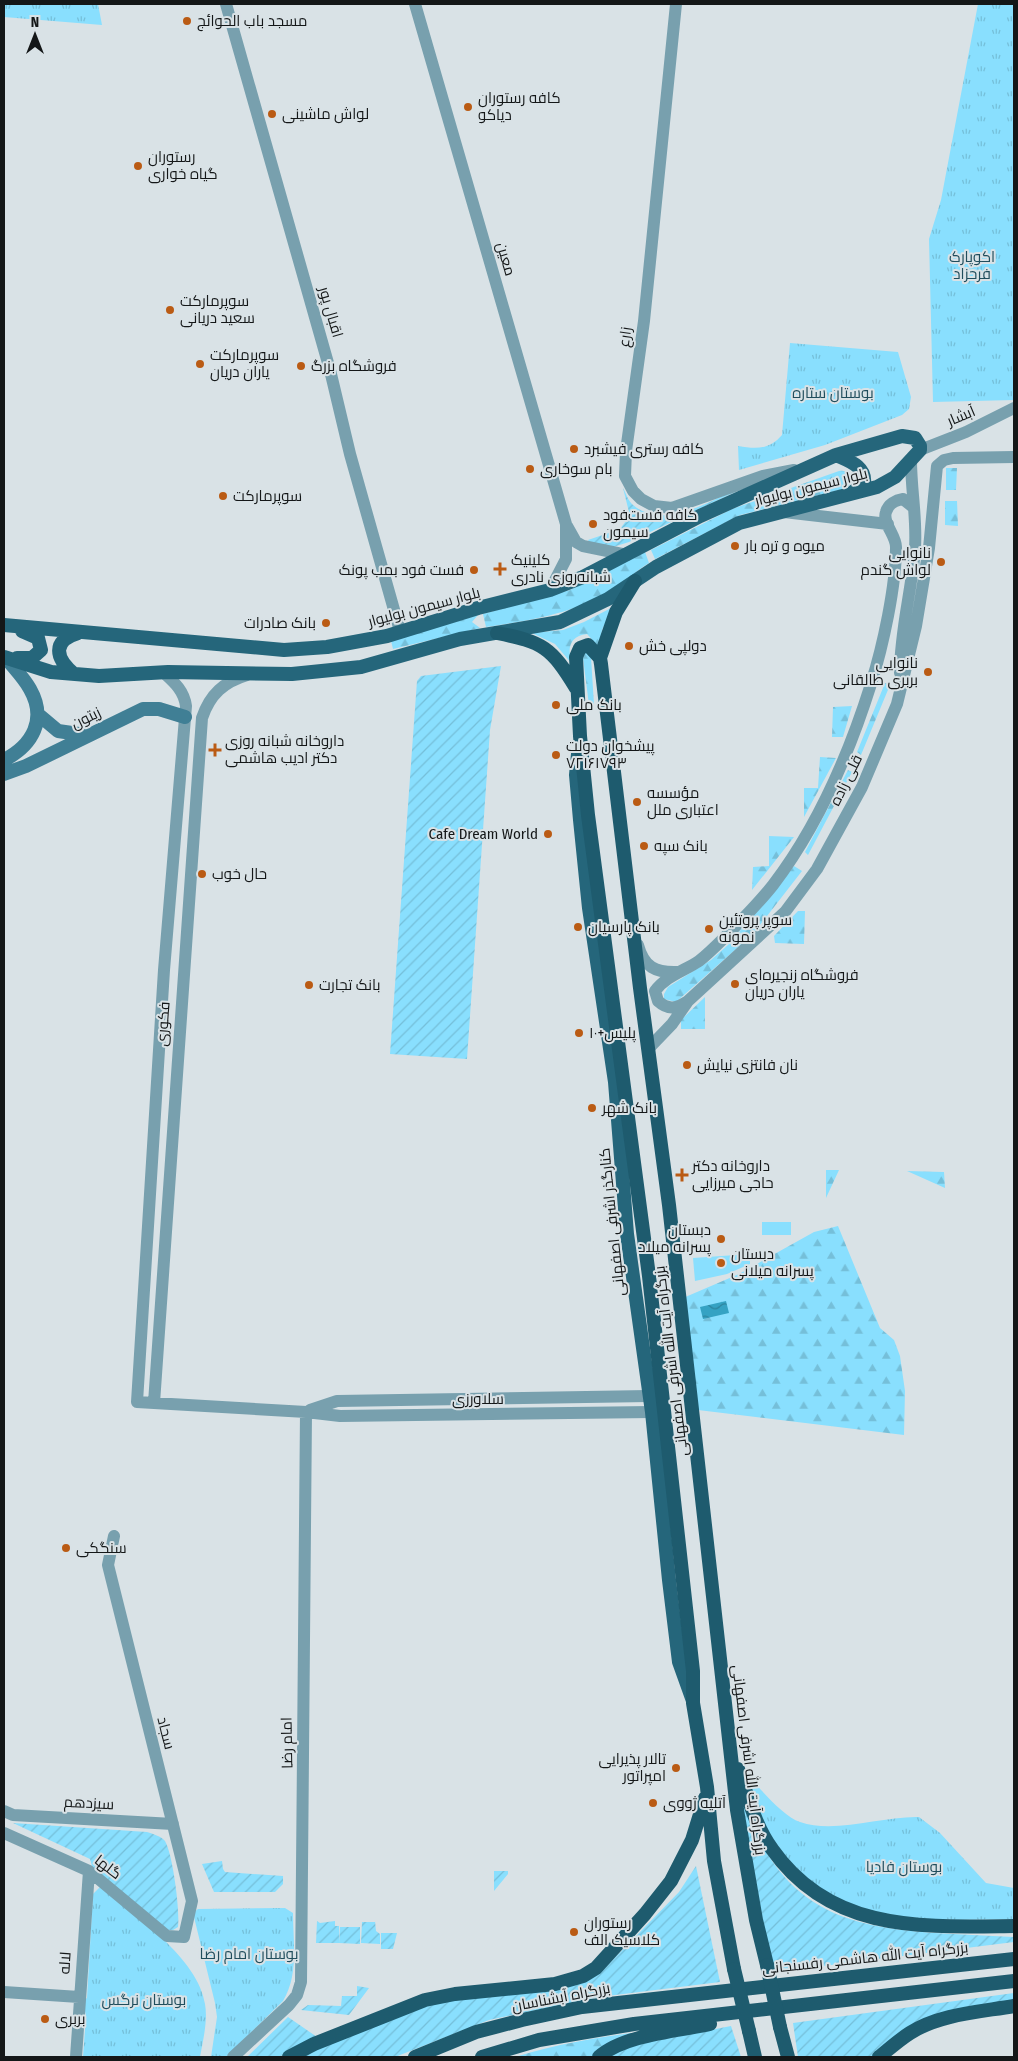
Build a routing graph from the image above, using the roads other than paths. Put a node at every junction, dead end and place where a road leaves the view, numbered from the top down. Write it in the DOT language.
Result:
graph roads {
  1 [pos="226,4"];
  2 [pos="415,4"];
  3 [pos="676,4"];
  4 [pos="1014,408"];
  5 [pos="836,455"];
  6 [pos="915,455"];
  7 [pos="1014,457"];
  8 [pos="804,468"];
  9 [pos="852,493"];
  10 [pos="913,506"];
  11 [pos="777,512"];
  12 [pos="566,524"];
  13 [pos="888,524"];
  14 [pos="627,554"];
  15 [pos="635,581"];
  16 [pos="550,590"];
  17 [pos="4,625"];
  18 [pos="400,631"];
  19 [pos="81,632"];
  20 [pos="497,633"];
  21 [pos="5,657"];
  22 [pos="600,658"];
  23 [pos="164,673"];
  24 [pos="74,674"];
  25 [pos="252,674"];
  26 [pos="577,689"];
  27 [pos="900,693"];
  28 [pos="39,715"];
  29 [pos="185,717"];
  30 [pos="87,735"];
  31 [pos="580,736"];
  32 [pos="4,760"];
  33 [pos="4,774"];
  34 [pos="634,932"];
  35 [pos="680,972"];
  36 [pos="688,1001"];
  37 [pos="648,1048"];
  38 [pos="649,1396"];
  39 [pos="595,1397"];
  40 [pos="137,1402"];
  41 [pos="154,1404"];
  42 [pos="306,1412"];
  43 [pos="652,1412"];
  44 [pos="596,1414"];
  45 [pos="114,1536"];
  46 [pos="694,1703"];
  47 [pos="732,1752"];
  48 [pos="707,1793"];
  49 [pos="4,1811"];
  50 [pos="172,1824"];
  51 [pos="4,1833"];
  52 [pos="88,1871"];
  53 [pos="1014,1926"];
  54 [pos="184,1937"];
  55 [pos="1014,1959"];
  56 [pos="1014,1980"];
  57 [pos="718,1991"];
  58 [pos="4,1992"];
  59 [pos="79,1997"];
  60 [pos="1014,2006"];
  61 [pos="756,2010"];
  62 [pos="539,2040"];
  63 [pos="239,2055"];
  64 [pos="76,2057"];
  65 [pos="289,2057"];
  66 [pos="415,2057"];
  67 [pos="482,2057"];
  68 [pos="502,2057"];
  69 [pos="599,2057"];
  70 [pos="755,2057"];
  71 [pos="788,2057"];
  72 [pos="879,2057"];
  1 -- 18 [label="street, اقبال پور"];
  2 -- 12 [label="street, معین"];
  3 -- 8 [label="street, زارع"];
  4 -- 6 [label="street, آبشار"];
  5 -- 6 [label="main road, بلوار سیمون بولیوار"];
  5 -- 8 [label="main road, بلوار سیمون بولیوار"];
  5 -- 9 [label="main road"];
  6 -- 9 [label="main road, بلوار سیمون بولیوار"];
  6 -- 10 [label="street"];
  7 -- 27 [label="street, قلی زاده"];
  8 -- 14 [label="main road, بلوار سیمون بولیوار"];
  9 -- 11 [label="main road, بلوار سیمون بولیوار"];
  10 -- 13 [label="street"];
  10 -- 27 [label="street"];
  11 -- 13 [label="street"];
  11 -- 15 [label="main road, بلوار سیمون بولیوار"];
  12 -- 14 [label="street, معین"];
  12 -- 16 [label="street, معین"];
  13 -- 35 [label="street, قلی زاده"];
  14 -- 16 [label="main road, بلوار سیمون بولیوار"];
  15 -- 20 [label="main road, بلوار سیمون بولیوار"];
  15 -- 22 [label="highway"];
  16 -- 18 [label="main road, بلوار سیمون بولیوار"];
  17 -- 19 [label="main road, بلوار سیمون بولیوار"];
  17 -- 21 [label="main road"];
  18 -- 19 [label="main road, بلوار سیمون بولیوار"];
  19 -- 24 [label="main road"];
  20 -- 25 [label="main road, بلوار سیمون بولیوار"];
  20 -- 26 [label="highway"];
  21 -- 24 [label="main road, بلوار سیمون بولیوار"];
  21 -- 28 [label="main road"];
  22 -- 26 [label="highway, بزرگراه آیت الله اشرفی اصفهانی"];
  22 -- 34 [label="highway, بزرگراه آیت الله اشرفی اصفهانی"];
  23 -- 24 [label="main road, بلوار سیمون بولیوار"];
  23 -- 25 [label="main road, بلوار سیمون بولیوار"];
  23 -- 29 [label="street, فکوری"];
  25 -- 41 [label="street, فکوری"];
  26 -- 31 [label="highway, بزرگراه آیت الله اشرفی اصفهانی"];
  27 -- 36 [label="street, قلی زاده"];
  28 -- 30 [label="main road"];
  28 -- 32 [label="main road"];
  29 -- 30 [label="main road, زیتون"];
  29 -- 40 [label="street, فکوری"];
  30 -- 33 [label="main road, زیتون"];
  31 -- 38 [label="main road, کنارگذر اشرفی اصفهانی"];
  31 -- 46 [label="highway, بزرگراه آیت الله اشرفی اصفهانی"];
  34 -- 35 [label="street"];
  34 -- 37 [label="highway, بزرگراه آیت الله اشرفی اصفهانی"];
  35 -- 36 [label="street, قلی زاده"];
  36 -- 37 [label="street, قلی زاده"];
  37 -- 47 [label="highway, بزرگراه آیت الله اشرفی اصفهانی"];
  38 -- 39 [label="street, سلاورزی"];
  38 -- 43 [label="main road, کنارگذر اشرفی اصفهانی"];
  39 -- 42 [label="street, سلاورزی"];
  39 -- 44 [label="street"];
  40 -- 41 [label="street, سلاورزی"];
  41 -- 42 [label="street, سلاورزی"];
  42 -- 44 [label="street, سلاورزی"];
  42 -- 63 [label="street, امام رضا"];
  43 -- 44 [label="street, سلاورزی"];
  43 -- 46 [label="main road, کنارگذر اشرفی اصفهانی"];
  45 -- 50 [label="street, سجاد"];
  46 -- 48 [label="highway, بزرگراه آیت الله اشرفی اصفهانی"];
  47 -- 53 [label="highway"];
  47 -- 71 [label="highway, بزرگراه آیت الله اشرفی اصفهانی, bridge"];
  48 -- 65 [label="highway"];
  48 -- 70 [label="highway, بزرگراه آیت الله اشرفی اصفهانی, bridge"];
  49 -- 50 [label="street, سیزدهم"];
  50 -- 54 [label="street, سجاد"];
  51 -- 52 [label="street, گلها"];
  52 -- 54 [label="street, گلها"];
  52 -- 59 [label="street, لاله"];
  55 -- 57 [label="highway, بزرگراه آیت الله هاشمی رفسنجانی"];
  56 -- 61 [label="highway"];
  57 -- 66 [label="highway, بزرگراه آبشناسان"];
  58 -- 59 [label="street"];
  59 -- 64 [label="street, لاله"];
  60 -- 72 [label="highway"];
  61 -- 62 [label="highway"];
  61 -- 69 [label="highway"];
  62 -- 67 [label="highway"];
  62 -- 68 [label="highway"];
}
